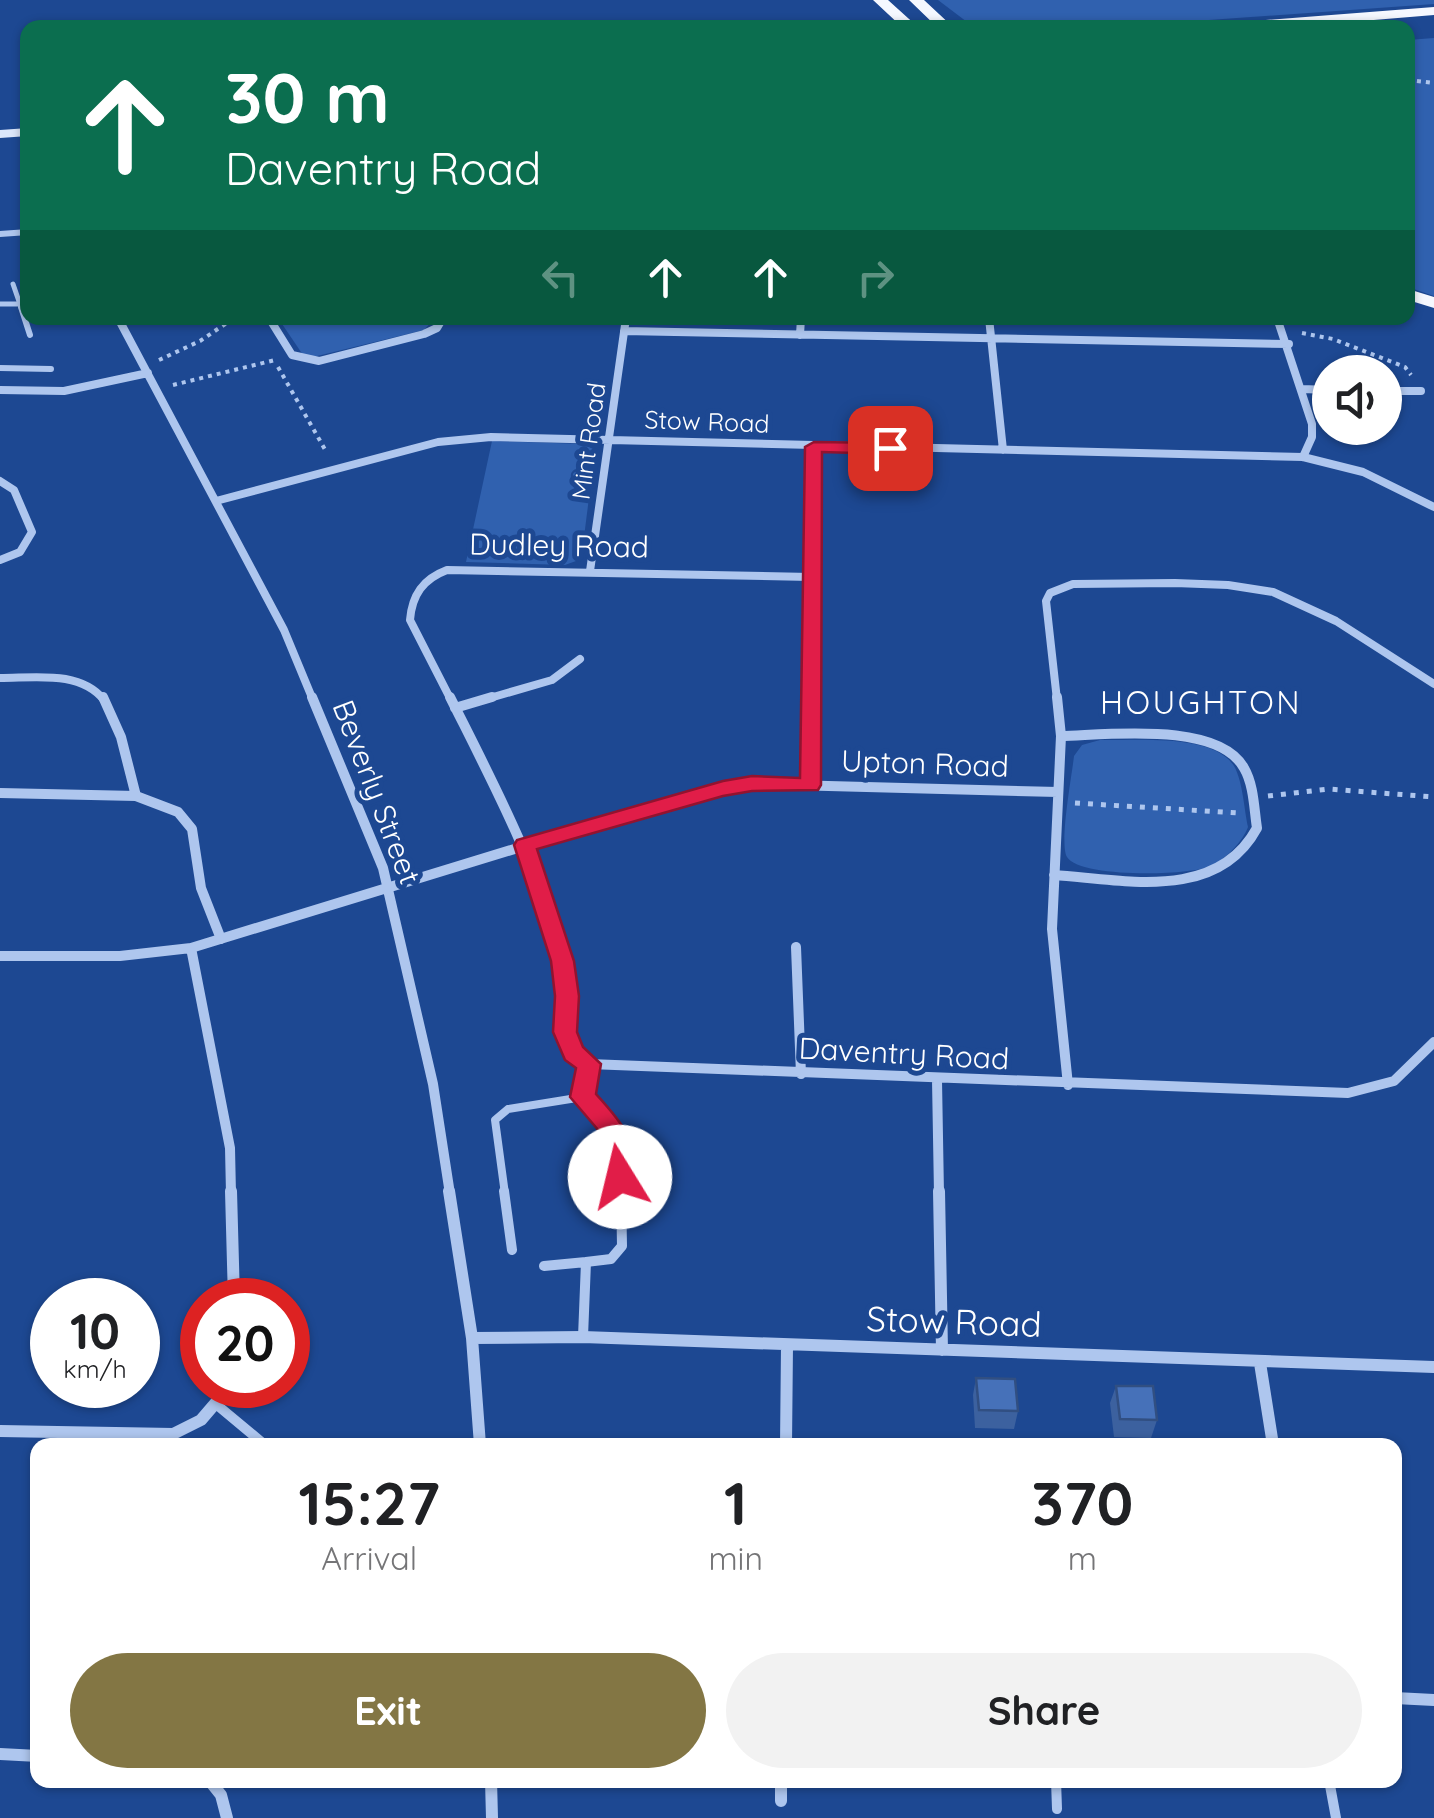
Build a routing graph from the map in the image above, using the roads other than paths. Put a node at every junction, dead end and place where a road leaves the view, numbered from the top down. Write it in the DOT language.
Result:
graph roads {
  1 [pos="880,0"];
  2 [pos="916,0"];
  3 [pos="1434,11"];
  4 [pos="903,20"];
  5 [pos="938,20"];
  6 [pos="1318,20"];
  7 [pos="12,284"];
  8 [pos="0,304"];
  9 [pos="20,304"];
  10 [pos="27,325"];
  11 [pos="122,325"];
  12 [pos="273,325"];
  13 [pos="439,325"];
  14 [pos="625,325"];
  15 [pos="801,325"];
  16 [pos="990,325"];
  17 [pos="1281,325"];
  18 [pos="624,332"];
  19 [pos="800,335"];
  20 [pos="30,336"];
  21 [pos="991,338"];
  22 [pos="1288,344"];
  23 [pos="0,368"];
  24 [pos="51,369"];
  25 [pos="145,369"];
  26 [pos="0,390"];
  27 [pos="1302,390"];
  28 [pos="1312,390"];
  29 [pos="1402,391"];
  30 [pos="1421,391"];
  31 [pos="608,440"];
  32 [pos="814,447"];
  33 [pos="1004,450"];
  34 [pos="1302,457"];
  35 [pos="0,481"];
  36 [pos="216,502"];
  37 [pos="1434,507"];
  38 [pos="0,560"];
  39 [pos="590,571"];
  40 [pos="811,577"];
  41 [pos="580,659"];
  42 [pos="0,678"];
  43 [pos="1434,684"];
  44 [pos="455,708"];
  45 [pos="1061,736"];
  46 [pos="811,785"];
  47 [pos="1058,792"];
  48 [pos="0,793"];
  49 [pos="136,796"];
  50 [pos="525,845"];
  51 [pos="1054,874"];
  52 [pos="386,887"];
  53 [pos="221,939"];
  54 [pos="796,947"];
  55 [pos="191,948"];
  56 [pos="1,960"];
  57 [pos="1434,1042"];
  58 [pos="589,1064"];
  59 [pos="801,1074"];
  60 [pos="937,1080"];
  61 [pos="1068,1085"];
  62 [pos="583,1097"];
  63 [pos="512,1250"];
  64 [pos="586,1262"];
  65 [pos="544,1266"];
  66 [pos="233,1278"];
  67 [pos="582,1336"];
  68 [pos="472,1338"];
  69 [pos="787,1346"];
  70 [pos="942,1350"];
  71 [pos="1260,1363"];
  72 [pos="1434,1367"];
  73 [pos="214,1408"];
  74 [pos="221,1408"];
  75 [pos="0,1431"];
  76 [pos="257,1438"];
  77 [pos="479,1438"];
  78 [pos="786,1438"];
  79 [pos="1272,1438"];
  80 [pos="1402,1698"];
  81 [pos="1434,1700"];
  82 [pos="0,1754"];
  83 [pos="30,1756"];
  84 [pos="215,1788"];
  85 [pos="491,1788"];
  86 [pos="781,1788"];
  87 [pos="1056,1788"];
  88 [pos="1330,1788"];
  89 [pos="781,1801"];
  90 [pos="1057,1808"];
  91 [pos="227,1818"];
  92 [pos="492,1818"];
  93 [pos="1336,1818"];
  1 -- 4 [label="main road"];
  2 -- 5 [label="main road"];
  3 -- 6 [label="main road"];
  7 -- 9 [label="lane"];
  8 -- 9 [label="lane"];
  10 -- 20 [label="lane"];
  11 -- 25 [label="street, Beverly Street"];
  12 -- 13 [label="street"];
  14 -- 18 [label="street, Mint Road"];
  15 -- 19 [label="street"];
  16 -- 21 [label="street"];
  17 -- 22 [label="street"];
  18 -- 19 [label="street"];
  18 -- 31 [label="street, Mint Road"];
  19 -- 21 [label="street"];
  21 -- 22 [label="street"];
  21 -- 33 [label="street"];
  22 -- 27 [label="street"];
  23 -- 24 [label="lane"];
  25 -- 26 [label="street"];
  25 -- 36 [label="street, Beverly Street"];
  27 -- 28 [label="street"];
  27 -- 34 [label="street"];
  29 -- 30 [label="street"];
  31 -- 32 [label="street, Stow Road"];
  31 -- 36 [label="street, Stow Road"];
  31 -- 39 [label="street, Mint Road"];
  32 -- 33 [label="street, Stow Road"];
  32 -- 40 [label="street"];
  33 -- 34 [label="street, Stow Road"];
  34 -- 37 [label="street, Stow Road"];
  35 -- 38 [label="street"];
  36 -- 52 [label="street, Beverly Street"];
  39 -- 40 [label="street, Dudley Road"];
  39 -- 44 [label="street, Dudley Road"];
  40 -- 46 [label="street"];
  41 -- 44 [label="street"];
  42 -- 49 [label="street"];
  43 -- 45 [label="street"];
  44 -- 50 [label="street, Dudley Road"];
  45 -- 47 [label="street"];
  45 -- 51 [label="street"];
  46 -- 47 [label="street, Upton Road"];
  46 -- 50 [label="street, Upton Road"];
  47 -- 51 [label="street"];
  48 -- 49 [label="street"];
  49 -- 53 [label="street"];
  50 -- 52 [label="street, Upton Road"];
  50 -- 58 [label="street"];
  51 -- 61 [label="street"];
  52 -- 53 [label="street, Upton Road"];
  52 -- 68 [label="street, Beverly Street"];
  53 -- 55 [label="street, Upton Road"];
  54 -- 59 [label="street"];
  55 -- 56 [label="street, Upton Road"];
  55 -- 66 [label="street"];
  57 -- 61 [label="street, Daventry Road"];
  58 -- 59 [label="street, Daventry Road"];
  58 -- 62 [label="lane"];
  59 -- 60 [label="street, Daventry Road"];
  60 -- 61 [label="street, Daventry Road"];
  60 -- 70 [label="street"];
  62 -- 63 [label="lane"];
  62 -- 64 [label="lane"];
  64 -- 65 [label="lane"];
  64 -- 67 [label="lane"];
  67 -- 68 [label="street, Stow Road"];
  67 -- 69 [label="street, Stow Road"];
  68 -- 77 [label="street, Beverly Street"];
  69 -- 70 [label="street, Stow Road"];
  69 -- 78 [label="street"];
  70 -- 71 [label="street, Stow Road"];
  71 -- 72 [label="street, Stow Road"];
  71 -- 79 [label="street"];
  73 -- 75 [label="street"];
  74 -- 76 [label="lane"];
  80 -- 81 [label="street"];
  82 -- 83 [label="street"];
  84 -- 91 [label="street"];
  85 -- 92 [label="street"];
  86 -- 89 [label="street"];
  87 -- 90 [label="lane"];
  88 -- 93 [label="lane"];
}
